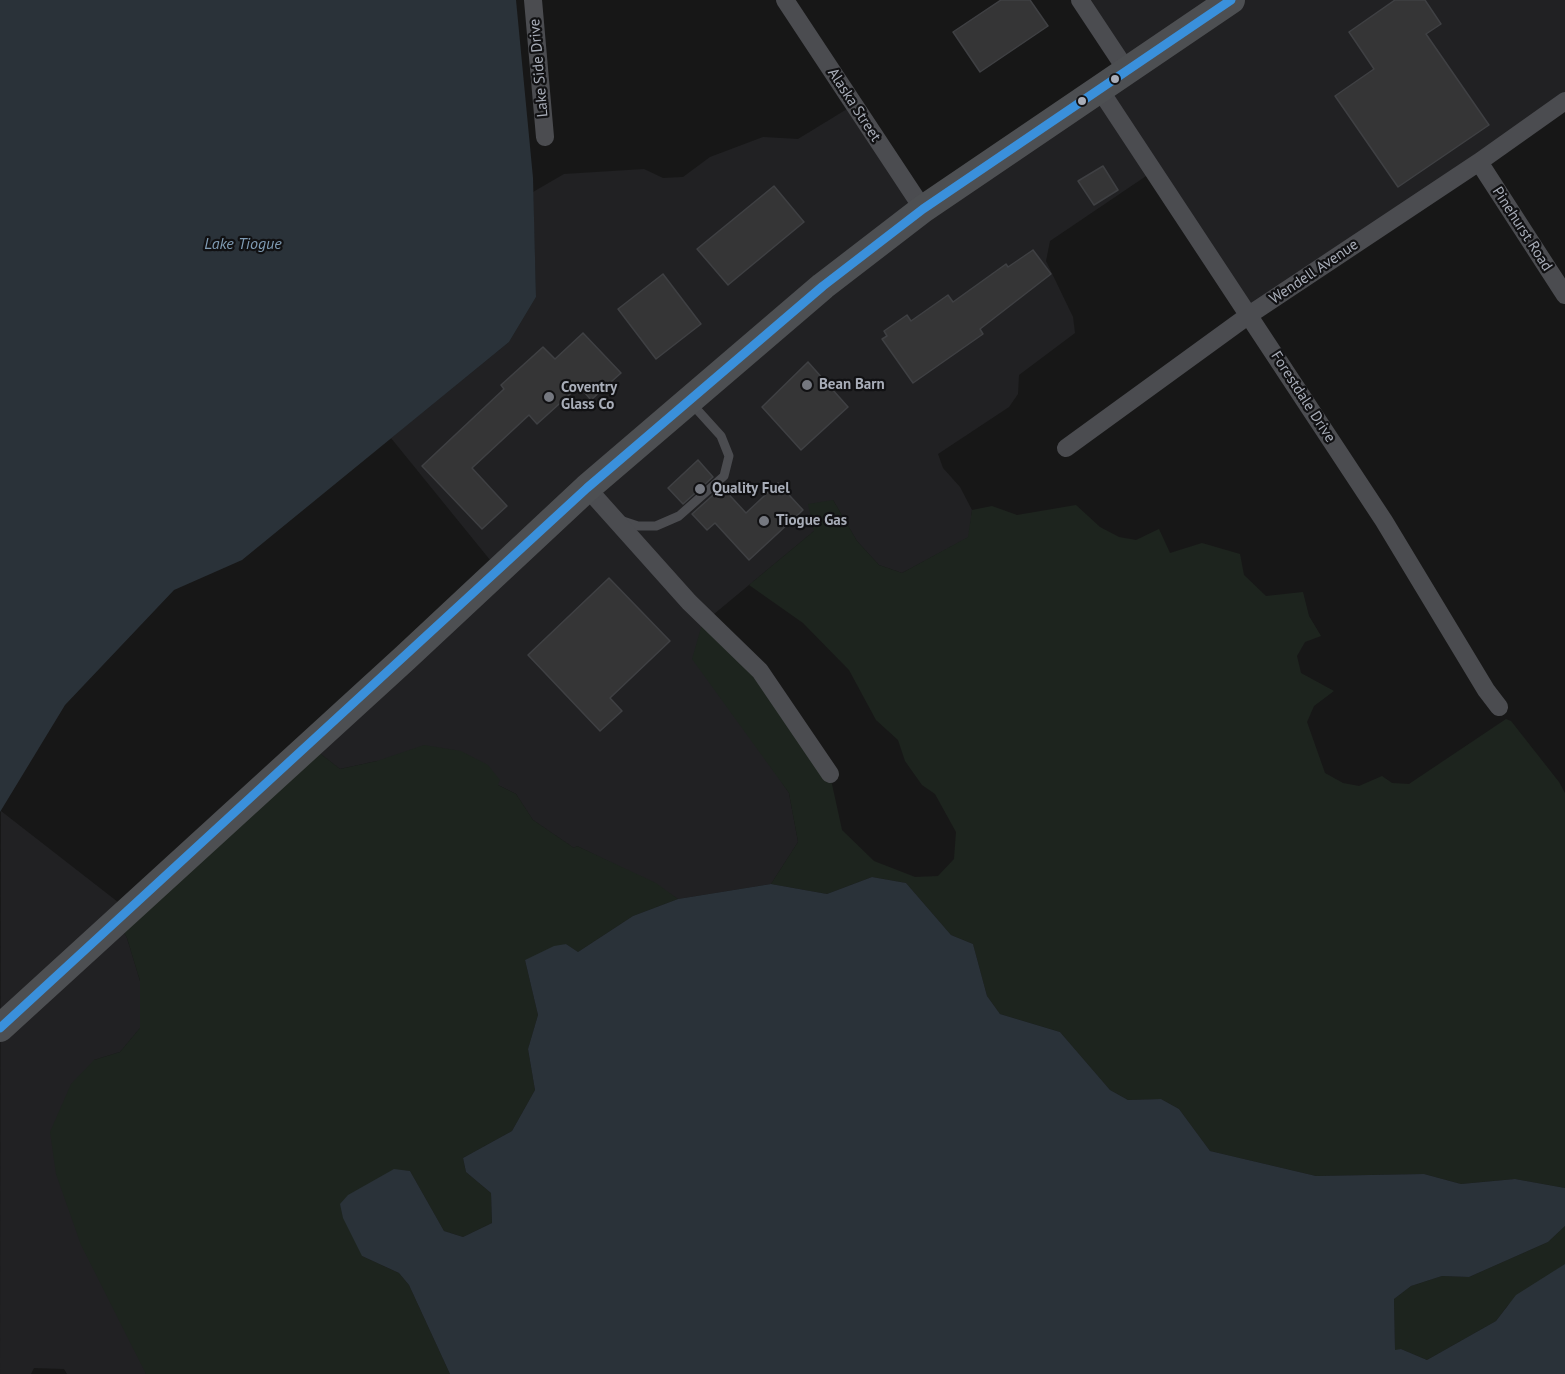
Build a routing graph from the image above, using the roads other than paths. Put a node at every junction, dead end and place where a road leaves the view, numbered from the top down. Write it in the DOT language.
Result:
graph roads {
  1 [pos="533,0"];
  2 [pos="785,0"];
  3 [pos="1080,0"];
  4 [pos="1231,0"];
  5 [pos="1127,71"];
  6 [pos="1100,90"];
  7 [pos="1565,101"];
  8 [pos="545,137"];
  9 [pos="1479,162"];
  10 [pos="923,209"];
  11 [pos="1565,295"];
  12 [pos="1250,315"];
  13 [pos="688,400"];
  14 [pos="1066,448"];
  15 [pos="586,488"];
  16 [pos="613,518"];
  17 [pos="1499,707"];
  18 [pos="830,774"];
  19 [pos="0,1028"];
  1 -- 8 [label="street, Lake Side Drive"];
  2 -- 10 [label="street, Alaska Street"];
  3 -- 5 [label="street"];
  4 -- 5 [label="main road"];
  5 -- 6 [label="main road"];
  6 -- 10 [label="main road"];
  6 -- 12 [label="street, Forestdale Drive"];
  7 -- 9 [label="street, Wendell Avenue"];
  9 -- 11 [label="street, Pinehurst Road"];
  9 -- 12 [label="street, Wendell Avenue"];
  10 -- 13 [label="main road"];
  12 -- 14 [label="street, Wendell Avenue"];
  12 -- 17 [label="street, Forestdale Drive"];
  13 -- 15 [label="main road"];
  13 -- 16 [label="lane"];
  15 -- 16 [label="street"];
  15 -- 19 [label="main road"];
  16 -- 18 [label="street"];
}
